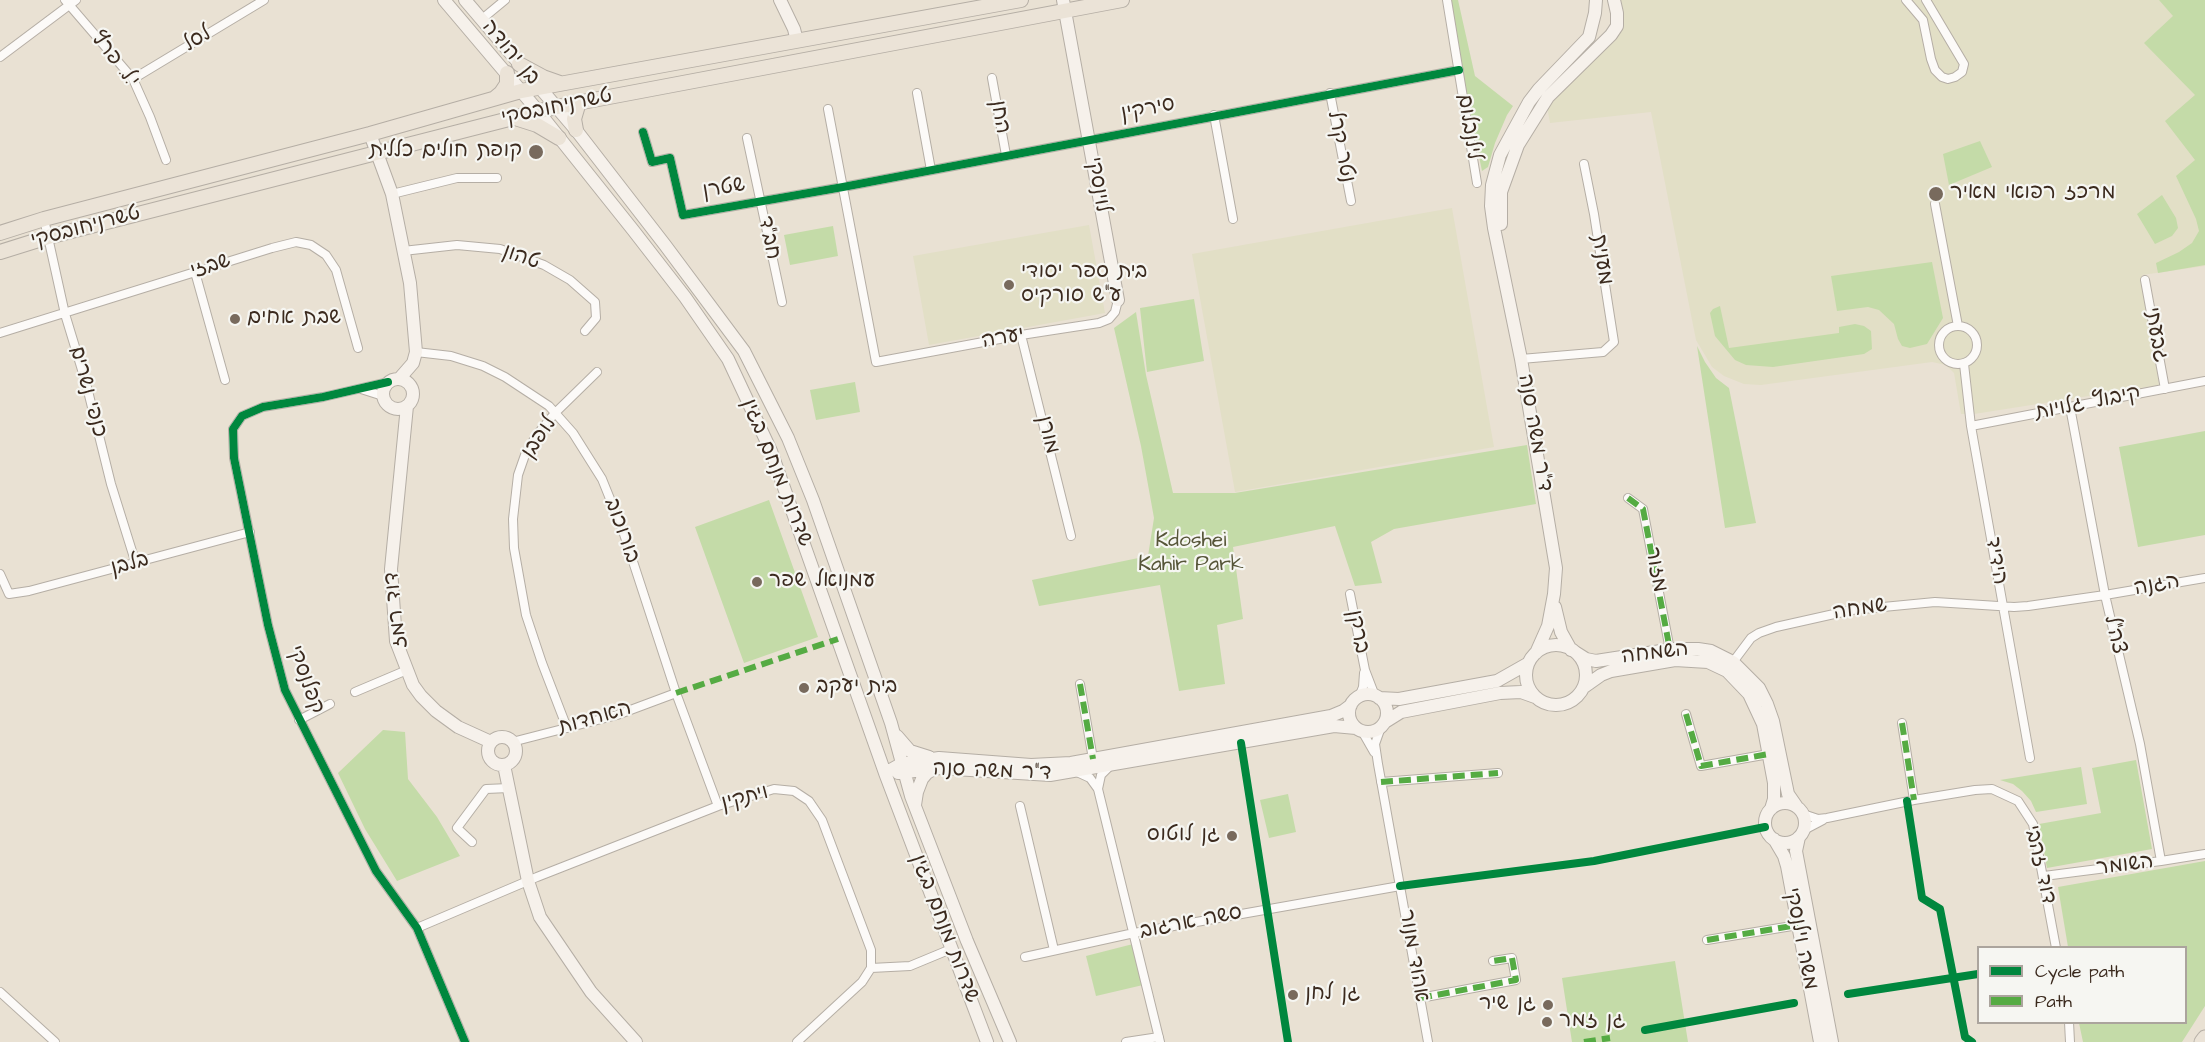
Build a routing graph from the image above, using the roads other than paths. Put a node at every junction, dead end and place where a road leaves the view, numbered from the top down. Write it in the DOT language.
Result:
graph roads {
  1 [pos="264,0"];
  2 [pos="444,0"];
  3 [pos="465,0"];
  4 [pos="506,0"];
  5 [pos="780,0"];
  6 [pos="1021,0"];
  7 [pos="1122,0"];
  8 [pos="1447,0"];
  9 [pos="1596,0"];
  10 [pos="1614,0"];
  11 [pos="1906,0"];
  12 [pos="1926,0"];
  13 [pos="70,2"];
  14 [pos="1064,5"];
  15 [pos="482,19"];
  16 [pos="797,41"];
  17 [pos="0,57"];
  18 [pos="519,64"];
  19 [pos="1459,70"];
  20 [pos="507,73"];
  21 [pos="992,78"];
  22 [pos="133,79"];
  23 [pos="565,84"];
  24 [pos="540,88"];
  25 [pos="521,91"];
  26 [pos="917,93"];
  27 [pos="1330,93"];
  28 [pos="495,98"];
  29 [pos="579,102"];
  30 [pos="556,107"];
  31 [pos="828,109"];
  32 [pos="538,111"];
  33 [pos="1214,115"];
  34 [pos="507,118"];
  35 [pos="576,130"];
  36 [pos="643,132"];
  37 [pos="370,134"];
  38 [pos="559,138"];
  39 [pos="747,138"];
  40 [pos="1089,139"];
  41 [pos="377,154"];
  42 [pos="1006,155"];
  43 [pos="166,160"];
  44 [pos="1584,164"];
  45 [pos="931,170"];
  46 [pos="497,178"];
  47 [pos="1477,183"];
  48 [pos="843,187"];
  49 [pos="392,194"];
  50 [pos="760,201"];
  51 [pos="1351,201"];
  52 [pos="1935,204"];
  53 [pos="44,219"];
  54 [pos="1233,219"];
  55 [pos="0,233"];
  56 [pos="48,237"];
  57 [pos="404,251"];
  58 [pos="0,252"];
  59 [pos="195,272"];
  60 [pos="1505,273"];
  61 [pos="2145,280"];
  62 [pos="1118,300"];
  63 [pos="782,302"];
  64 [pos="65,314"];
  65 [pos="1958,326"];
  66 [pos="585,331"];
  67 [pos="0,333"];
  68 [pos="1021,335"];
  69 [pos="358,348"];
  70 [pos="414,358"];
  71 [pos="1521,360"];
  72 [pos="1964,364"];
  73 [pos="597,372"];
  74 [pos="225,381"];
  75 [pos="393,381"];
  76 [pos="2205,381"];
  77 [pos="411,386"];
  78 [pos="358,388"];
  79 [pos="2165,389"];
  80 [pos="383,396"];
  81 [pos="407,406"];
  82 [pos="2070,407"];
  83 [pos="393,408"];
  84 [pos="555,413"];
  85 [pos="1971,426"];
  86 [pos="404,436"];
  87 [pos="1628,498"];
  88 [pos="250,532"];
  89 [pos="1071,536"];
  90 [pos="136,564"];
  91 [pos="0,574"];
  92 [pos="2205,578"];
  93 [pos="1350,594"];
  94 [pos="1554,594"];
  95 [pos="2105,595"];
  96 [pos="2003,605"];
  97 [pos="1670,650"];
  98 [pos="1573,651"];
  99 [pos="1536,653"];
  100 [pos="1527,664"];
  101 [pos="1730,667"];
  102 [pos="407,670"];
  103 [pos="1365,670"];
  104 [pos="1080,684"];
  105 [pos="1584,687"];
  106 [pos="355,692"];
  107 [pos="676,693"];
  108 [pos="1377,697"];
  109 [pos="1535,697"];
  110 [pos="1355,701"];
  111 [pos="330,704"];
  112 [pos="1686,714"];
  113 [pos="299,720"];
  114 [pos="1902,723"];
  115 [pos="1383,725"];
  116 [pos="567,728"];
  117 [pos="892,728"];
  118 [pos="1359,730"];
  119 [pos="490,742"];
  120 [pos="512,742"];
  121 [pos="1769,754"];
  122 [pos="2030,758"];
  123 [pos="1092,759"];
  124 [pos="937,763"];
  125 [pos="1378,764"];
  126 [pos="504,765"];
  127 [pos="1110,766"];
  128 [pos="903,769"];
  129 [pos="1077,772"];
  130 [pos="885,773"];
  131 [pos="1498,773"];
  132 [pos="1381,782"];
  133 [pos="509,788"];
  134 [pos="1098,789"];
  135 [pos="1914,800"];
  136 [pos="718,806"];
  137 [pos="915,806"];
  138 [pos="1020,806"];
  139 [pos="1771,809"];
  140 [pos="1800,811"];
  141 [pos="1827,818"];
  142 [pos="1801,833"];
  143 [pos="1774,839"];
  144 [pos="472,842"];
  145 [pos="2205,854"];
  146 [pos="2161,861"];
  147 [pos="2044,876"];
  148 [pos="528,880"];
  149 [pos="1400,886"];
  150 [pos="1798,925"];
  151 [pos="417,928"];
  152 [pos="1134,933"];
  153 [pos="1707,940"];
  154 [pos="2056,946"];
  155 [pos="951,949"];
  156 [pos="1054,950"];
  157 [pos="1025,957"];
  158 [pos="1493,961"];
  159 [pos="871,968"];
  160 [pos="0,992"];
  161 [pos="1420,998"];
  162 [pos="2069,1024"];
  163 [pos="2205,1038"];
  164 [pos="1160,1040"];
  165 [pos="55,1042"];
  166 [pos="465,1042"];
  167 [pos="636,1042"];
  168 [pos="797,1042"];
  169 [pos="987,1042"];
  170 [pos="1010,1042"];
  171 [pos="1126,1042"];
  172 [pos="1428,1042"];
  173 [pos="1820,1042"];
  174 [pos="1832,1042"];
  175 [pos="2070,1042"];
  176 [pos="2202,1042"];
  1 -- 22 [label="street, לסל"];
  2 -- 20 [label="street, בן יהודה"];
  3 -- 15 [label="street, בן יהודה"];
  4 -- 15 [label="street"];
  5 -- 16 [label="street"];
  6 -- 16 [label="main road, טשרניחובסקי"];
  7 -- 14 [label="main road, טשרניחובסקי"];
  8 -- 19 [label="street, לילנבלום"];
  9 -- 60 [label="street, ד\"ר משה סנה"];
  10 -- 60 [label="street, ד\"ר משה סנה"];
  11 -- 12 [label="street"];
  13 -- 17 [label="street"];
  13 -- 22 [label="street, י.ל. פרץ"];
  14 -- 29 [label="main road, טשרניחובסקי"];
  14 -- 40 [label="street, לוינסקי"];
  15 -- 18 [label="street, בן יהודה"];
  16 -- 23 [label="main road, טשרניחובסקי"];
  18 -- 23 [label="main road"];
  18 -- 24 [label="street, בן יהודה"];
  19 -- 27 [label="street, סירקין"];
  19 -- 47 [label="street, לילנבלום"];
  20 -- 25 [label="street, בן יהודה"];
  20 -- 28 [label="main road"];
  21 -- 42 [label="street, החן"];
  22 -- 43 [label="street, י.ל. פרץ"];
  23 -- 24 [label="main road, טשרניחובסקי"];
  24 -- 25 [label="main road, טשרניחובסקי"];
  24 -- 30 [label="street, בן יהודה"];
  25 -- 28 [label="main road, טשרניחובסקי"];
  25 -- 32 [label="street, שדרות מנחם בגין"];
  26 -- 45 [label="street"];
  27 -- 33 [label="street, סירקין"];
  27 -- 51 [label="street, נטר קרל"];
  28 -- 37 [label="main road, טשרניחובסקי"];
  29 -- 30 [label="main road, טשרניחובסקי"];
  29 -- 35 [label="main road"];
  30 -- 32 [label="main road, טשרניחובסקי"];
  30 -- 35 [label="street, שדרות מנחם בגין"];
  31 -- 48 [label="street"];
  32 -- 34 [label="main road, טשרניחובסקי"];
  32 -- 38 [label="street, שדרות מנחם בגין"];
  33 -- 40 [label="street, סירקין"];
  33 -- 54 [label="street"];
  34 -- 38 [label="main road"];
  34 -- 41 [label="main road, טשרניחובסקי"];
  35 -- 117 [label="street, שדרות מנחם בגין"];
  36 -- 50 [label="street, שטרן"];
  37 -- 41 [label="street"];
  37 -- 53 [label="main road, טשרניחובסקי"];
  38 -- 130 [label="street, שדרות מנחם בגין"];
  39 -- 50 [label="street, חב\"ד"];
  40 -- 42 [label="street, סירקין"];
  40 -- 62 [label="street, לוינסקי"];
  41 -- 49 [label="street"];
  41 -- 56 [label="main road, טשרניחובסקי"];
  42 -- 45 [label="street, סירקין"];
  44 -- 71 [label="street, מענית"];
  45 -- 48 [label="street, סירקין"];
  46 -- 49 [label="street"];
  48 -- 50 [label="street, שטרן"];
  48 -- 68 [label="street, יערה"];
  49 -- 57 [label="street"];
  50 -- 63 [label="street, חב\"ד"];
  52 -- 65 [label="street"];
  53 -- 55 [label="main road, טשרניחובסקי"];
  53 -- 56 [label="street, כנפי נשרים"];
  56 -- 58 [label="main road, טשרניחובסקי"];
  56 -- 64 [label="street, כנפי נשרים"];
  57 -- 66 [label="street, טהון"];
  57 -- 70 [label="street"];
  59 -- 64 [label="street, שבזי"];
  59 -- 69 [label="street, שבזי"];
  59 -- 74 [label="street"];
  60 -- 71 [label="street, ד\"ר משה סנה"];
  61 -- 79 [label="street, גבעתי"];
  62 -- 68 [label="street, יערה"];
  64 -- 67 [label="street, שבזי"];
  64 -- 90 [label="street, כנפי נשרים"];
  65 -- 72 [label="street"];
  65 -- 72 [label="street"];
  68 -- 89 [label="street, מורן"];
  70 -- 75 [label="street"];
  70 -- 77 [label="street"];
  70 -- 84 [label="street, בורוכוב"];
  71 -- 94 [label="street, ד\"ר משה סנה"];
  72 -- 85 [label="street, הידיד"];
  73 -- 84 [label="street, לופבן"];
  75 -- 77 [label="street"];
  75 -- 78 [label="street, קפלנסקי"];
  75 -- 80 [label="street"];
  76 -- 79 [label="street, קיבוץ גלויות"];
  77 -- 81 [label="street"];
  78 -- 80 [label="street"];
  78 -- 88 [label="street, קפלנסקי"];
  79 -- 82 [label="street, קיבוץ גלויות"];
  80 -- 83 [label="street"];
  81 -- 83 [label="street"];
  81 -- 86 [label="street, דוד רמז"];
  82 -- 85 [label="street, קיבוץ גלויות"];
  82 -- 95 [label="street, צה\"ל"];
  83 -- 86 [label="street, דוד רמז"];
  84 -- 107 [label="street, בורוכוב"];
  84 -- 116 [label="street, לופבן"];
  85 -- 96 [label="street, הידיד"];
  86 -- 102 [label="street, דוד רמז"];
  87 -- 97 [label="street, מזור"];
  88 -- 90 [label="street, בלבן"];
  88 -- 113 [label="street, קפלנסקי"];
  90 -- 91 [label="street, בלבן"];
  92 -- 95 [label="street, הגנה"];
  93 -- 103 [label="street, ברקן"];
  94 -- 98 [label="street, ד\"ר משה סנה"];
  94 -- 99 [label="street, ד\"ר משה סנה"];
  95 -- 96 [label="street, הגנה"];
  95 -- 146 [label="street, צה\"ל"];
  96 -- 101 [label="street, שמחה"];
  96 -- 122 [label="street, הידיד"];
  97 -- 98 [label="street, השמחה"];
  97 -- 101 [label="street, השמחה"];
  98 -- 99 [label="street"];
  98 -- 105 [label="street"];
  99 -- 100 [label="street"];
  100 -- 108 [label="street"];
  100 -- 109 [label="street"];
  101 -- 105 [label="street, השמחה"];
  101 -- 121 [label="street"];
  101 -- 140 [label="street"];
  102 -- 106 [label="street"];
  102 -- 119 [label="street, דוד רמז"];
  103 -- 108 [label="street, ברקן"];
  103 -- 110 [label="street, ברקן"];
  104 -- 123 [label="street"];
  105 -- 109 [label="street"];
  107 -- 116 [label="street, האחדות"];
  107 -- 136 [label="street, בורוכוב"];
  108 -- 110 [label="street"];
  108 -- 115 [label="street"];
  109 -- 115 [label="street"];
  110 -- 118 [label="street"];
  110 -- 123 [label="street, ד\"ר משה סנה"];
  111 -- 113 [label="street"];
  112 -- 121 [label="street"];
  113 -- 151 [label="street, קפלנסקי"];
  114 -- 135 [label="street"];
  115 -- 118 [label="street"];
  115 -- 125 [label="street, אהוד מנור"];
  116 -- 120 [label="street, האחדות"];
  117 -- 124 [label="street"];
  117 -- 128 [label="street, שדרות מנחם בגין"];
  118 -- 125 [label="street, אהוד מנור"];
  118 -- 127 [label="street, ד\"ר משה סנה"];
  119 -- 120 [label="street, דוד רמז"];
  119 -- 126 [label="street"];
  120 -- 126 [label="street"];
  121 -- 139 [label="street"];
  123 -- 124 [label="street, ד\"ר משה סנה"];
  124 -- 128 [label="street, ד\"ר משה סנה"];
  124 -- 129 [label="street, ד\"ר משה סנה"];
  124 -- 137 [label="street"];
  125 -- 132 [label="street, אהוד מנור"];
  126 -- 133 [label="street"];
  127 -- 129 [label="street, ד\"ר משה סנה"];
  127 -- 134 [label="street"];
  128 -- 130 [label="street, ד\"ר משה סנה"];
  128 -- 137 [label="street, שדרות מנחם בגין"];
  129 -- 134 [label="street"];
  130 -- 155 [label="street, שדרות מנחם בגין"];
  131 -- 132 [label="street"];
  132 -- 149 [label="street, אהוד מנור"];
  133 -- 144 [label="street"];
  133 -- 148 [label="street"];
  134 -- 152 [label="street"];
  135 -- 141 [label="street, דוד זהבי"];
  135 -- 147 [label="street, דוד זהבי"];
  136 -- 148 [label="street, ויתקין"];
  136 -- 159 [label="street, ויתקין"];
  137 -- 170 [label="street, שדרות מנחם בגין"];
  138 -- 156 [label="street"];
  139 -- 140 [label="street"];
  139 -- 143 [label="street"];
  140 -- 141 [label="street, דוד זהבי"];
  140 -- 142 [label="street"];
  141 -- 142 [label="street, דוד זהבי"];
  142 -- 143 [label="street"];
  142 -- 174 [label="street, משה וילנסקי"];
  143 -- 150 [label="street, משה וילנסקי"];
  145 -- 146 [label="street, השומר"];
  146 -- 147 [label="street, השומר"];
  147 -- 154 [label="street, דוד זהבי"];
  148 -- 151 [label="street, ויתקין"];
  148 -- 167 [label="street"];
  149 -- 152 [label="street, סשה ארגוב"];
  149 -- 161 [label="street, אהוד מנור"];
  150 -- 153 [label="street"];
  150 -- 173 [label="street, משה וילנסקי"];
  151 -- 166 [label="street, קפלנסקי"];
  152 -- 156 [label="street, סשה ארגוב"];
  152 -- 164 [label="street"];
  155 -- 159 [label="street"];
  155 -- 169 [label="street, שדרות מנחם בגין"];
  156 -- 157 [label="street, סשה ארגוב"];
  158 -- 161 [label="street"];
  159 -- 168 [label="street"];
  160 -- 165 [label="street"];
  161 -- 172 [label="street, אהוד מנור"];
  162 -- 175 [label="street"];
  163 -- 176 [label="highway"];
  164 -- 171 [label="street"];
}
